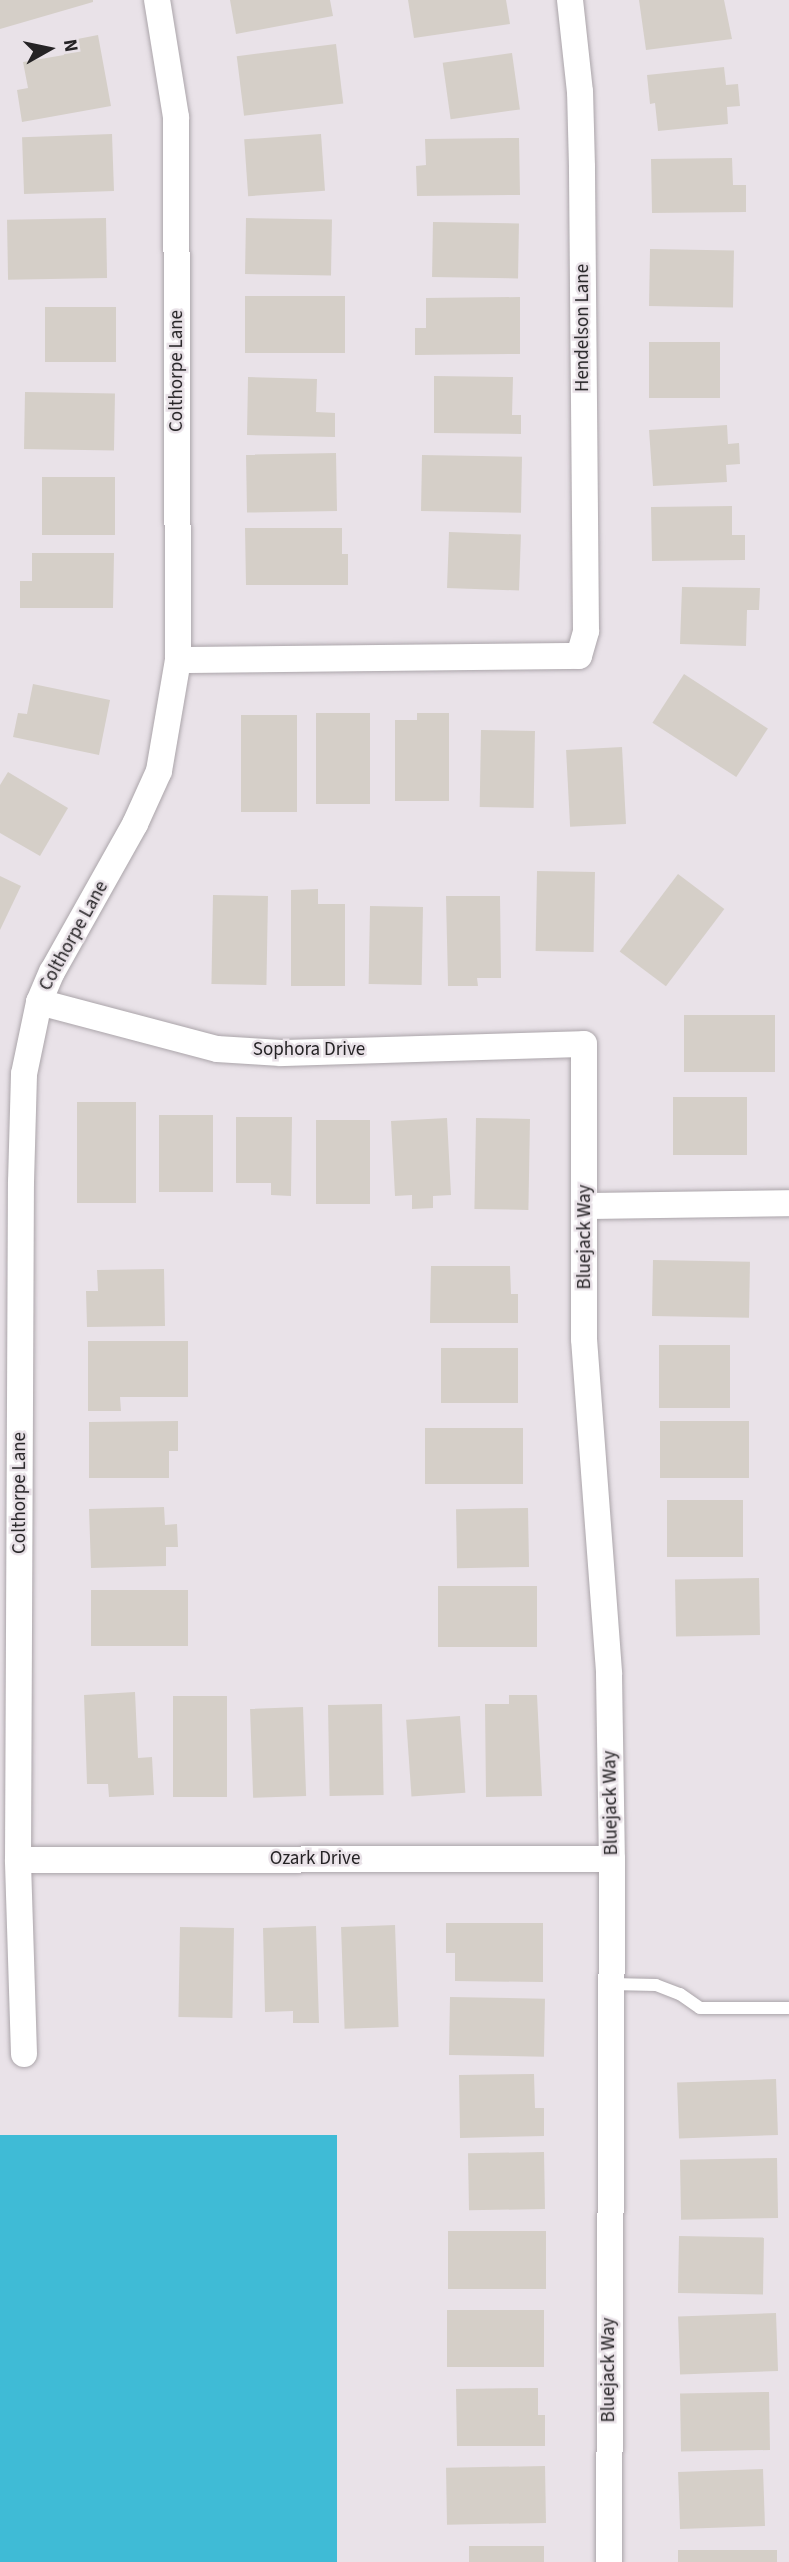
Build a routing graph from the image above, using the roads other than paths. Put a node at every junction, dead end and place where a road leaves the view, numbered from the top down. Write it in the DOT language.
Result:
graph roads {
  1 [pos="157,0"];
  2 [pos="570,0"];
  3 [pos="178,660"];
  4 [pos="39,1002"];
  5 [pos="584,1044"];
  6 [pos="789,1203"];
  7 [pos="585,1206"];
  8 [pos="612,1859"];
  9 [pos="18,1860"];
  10 [pos="611,1984"];
  11 [pos="789,2008"];
  12 [pos="24,2054"];
  13 [pos="609,2562"];
  1 -- 3 [label="street, Colthorpe Lane"];
  2 -- 3 [label="street, Hendelson Lane"];
  3 -- 4 [label="street, Colthorpe Lane"];
  4 -- 5 [label="street, Sophora Drive"];
  4 -- 9 [label="street, Colthorpe Lane"];
  5 -- 7 [label="street, Bluejack Way"];
  6 -- 7 [label="street"];
  7 -- 8 [label="street, Bluejack Way"];
  8 -- 9 [label="street, Ozark Drive"];
  8 -- 10 [label="street, Bluejack Way"];
  9 -- 12 [label="street, Colthorpe Lane"];
  10 -- 11 [label="lane"];
  10 -- 13 [label="street, Bluejack Way"];
}
